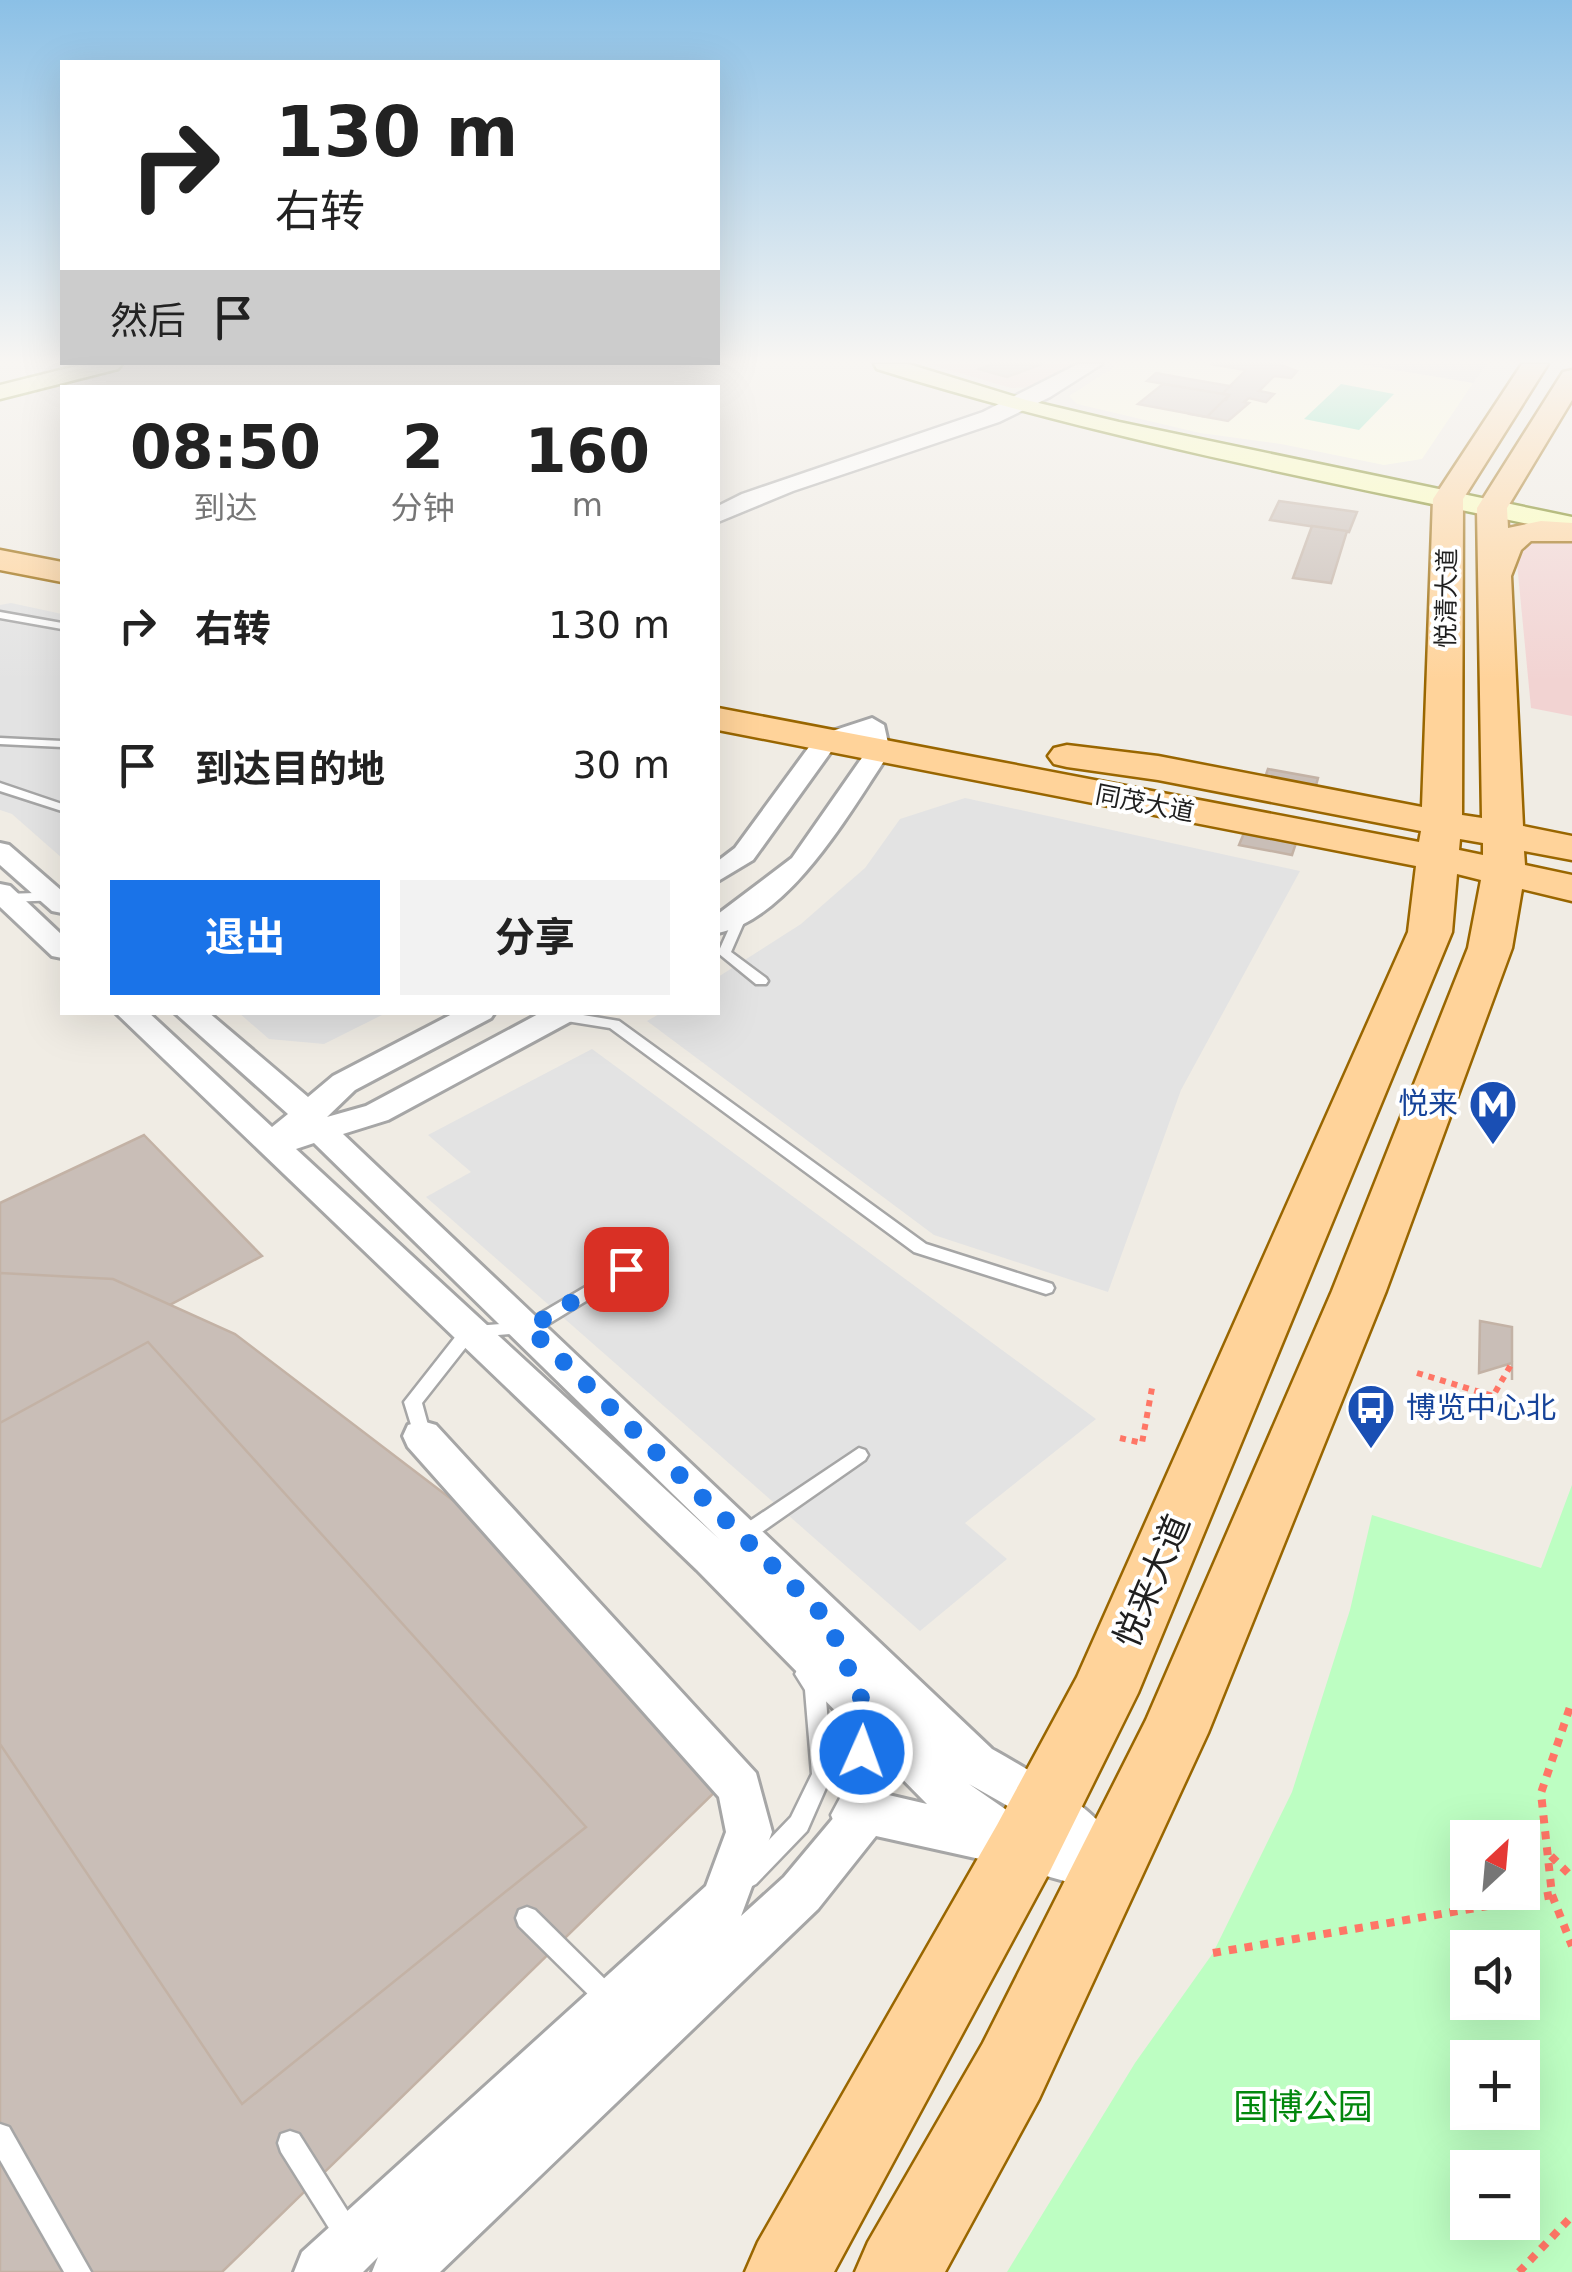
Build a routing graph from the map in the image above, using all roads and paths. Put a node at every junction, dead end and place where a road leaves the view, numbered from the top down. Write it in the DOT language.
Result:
graph roads {
  1 [pos="828,470"];
  2 [pos="1336,470"];
  3 [pos="1466,470"];
  4 [pos="1515,470"];
  5 [pos="1450,495"];
  6 [pos="1494,504"];
  7 [pos="720,514"];
  8 [pos="1572,515"];
  9 [pos="1572,529"];
  10 [pos="0,560"];
  11 [pos="60,572"];
  12 [pos="0,574"];
  13 [pos="1494,577"];
  14 [pos="60,586"];
  15 [pos="0,616"];
  16 [pos="60,626"];
  17 [pos="720,697"];
  18 [pos="720,719"];
  19 [pos="875,738"];
  20 [pos="826,741"];
  21 [pos="0,742"];
  22 [pos="60,744"];
  23 [pos="0,788"];
  24 [pos="60,807"];
  25 [pos="1441,839"];
  26 [pos="1572,848"];
  27 [pos="0,851"];
  28 [pos="1503,852"];
  29 [pos="720,872"];
  30 [pos="1572,888"];
  31 [pos="3,895"];
  32 [pos="60,900"];
  33 [pos="744,910"];
  34 [pos="720,925"];
  35 [pos="60,948"];
  36 [pos="761,981"];
  37 [pos="133,1015"];
  38 [pos="192,1015"];
  39 [pos="474,1015"];
  40 [pos="561,1015"];
  41 [pos="568,1015"];
  42 [pos="313,1122"];
  43 [pos="272,1144"];
  44 [pos="626,1269"];
  45 [pos="1046,1288"];
  46 [pos="529,1328"];
  47 [pos="469,1331"];
  48 [pos="1512,1363"];
  49 [pos="1417,1373"];
  50 [pos="1152,1388"];
  51 [pos="422,1436"];
  52 [pos="1120,1438"];
  53 [pos="858,1454"];
  54 [pos="727,1547"];
  55 [pos="827,1619"];
  56 [pos="1572,1700"];
  57 [pos="868,1714"];
  58 [pos="1035,1826"];
  59 [pos="1548,1854"];
  60 [pos="1111,1871"];
  61 [pos="1572,1877"];
  62 [pos="800,1893"];
  63 [pos="1552,1894"];
  64 [pos="724,1901"];
  65 [pos="528,1918"];
  66 [pos="1572,1946"];
  67 [pos="1214,1953"];
  68 [pos="612,2003"];
  69 [pos="0,2136"];
  70 [pos="290,2143"];
  71 [pos="1572,2216"];
  72 [pos="337,2258"];
  73 [pos="78,2272"];
  74 [pos="400,2272"];
  75 [pos="788,2272"];
  76 [pos="898,2272"];
  77 [pos="1519,2272"];
  1 -- 7 [label="street"];
  2 -- 5 [label="main road"];
  3 -- 5 [label="main road"];
  4 -- 6 [label="main road"];
  5 -- 6 [label="main road"];
  5 -- 25 [label="main road, 悦清大道"];
  6 -- 8 [label="main road"];
  6 -- 9 [label="main road"];
  6 -- 13 [label="main road, 悦清大道"];
  9 -- 13 [label="main road"];
  10 -- 11 [label="main road"];
  12 -- 14 [label="main road"];
  13 -- 28 [label="main road, 悦清大道"];
  15 -- 16 [label="lane"];
  17 -- 19 [label="main road, 同茂大道"];
  18 -- 20 [label="main road, 同茂大道"];
  19 -- 20 [label="main road, 同茂大道"];
  19 -- 25 [label="main road, 同茂大道"];
  19 -- 33 [label="street"];
  20 -- 29 [label="street"];
  21 -- 22 [label="lane"];
  23 -- 24 [label="lane"];
  25 -- 28 [label="main road, 同茂大道"];
  25 -- 58 [label="main road, 悦来大道"];
  26 -- 28 [label="main road, 同茂大道"];
  27 -- 32 [label="street"];
  28 -- 30 [label="main road, 同茂大道"];
  28 -- 60 [label="main road"];
  31 -- 32 [label="lane"];
  31 -- 35 [label="street"];
  33 -- 34 [label="street"];
  33 -- 36 [label="lane"];
  37 -- 43 [label="street"];
  38 -- 42 [label="street"];
  39 -- 42 [label="street"];
  40 -- 42 [label="street"];
  41 -- 45 [label="lane"];
  42 -- 43 [label="street"];
  42 -- 46 [label="street"];
  43 -- 47 [label="street"];
  44 -- 46 [label="lane"];
  46 -- 47 [label="lane"];
  46 -- 54 [label="street"];
  47 -- 51 [label="lane"];
  47 -- 54 [label="street"];
  48 -- 49 [label="path"];
  50 -- 52 [label="path"];
  51 -- 64 [label="street"];
  53 -- 54 [label="lane"];
  54 -- 55 [label="street"];
  54 -- 57 [label="street"];
  54 -- 64 [label="lane"];
  55 -- 57 [label="lane"];
  55 -- 58 [label="street"];
  56 -- 59 [label="path"];
  57 -- 58 [label="street"];
  57 -- 62 [label="lane"];
  58 -- 60 [label="street"];
  58 -- 62 [label="street"];
  58 -- 75 [label="main road, 悦来大道"];
  59 -- 61 [label="path"];
  59 -- 63 [label="path"];
  60 -- 76 [label="main road"];
  62 -- 74 [label="street"];
  63 -- 66 [label="path"];
  63 -- 67 [label="path"];
  64 -- 68 [label="street"];
  65 -- 68 [label="lane"];
  68 -- 72 [label="street"];
  69 -- 73 [label="lane"];
  70 -- 72 [label="lane"];
  71 -- 77 [label="path"];
}
